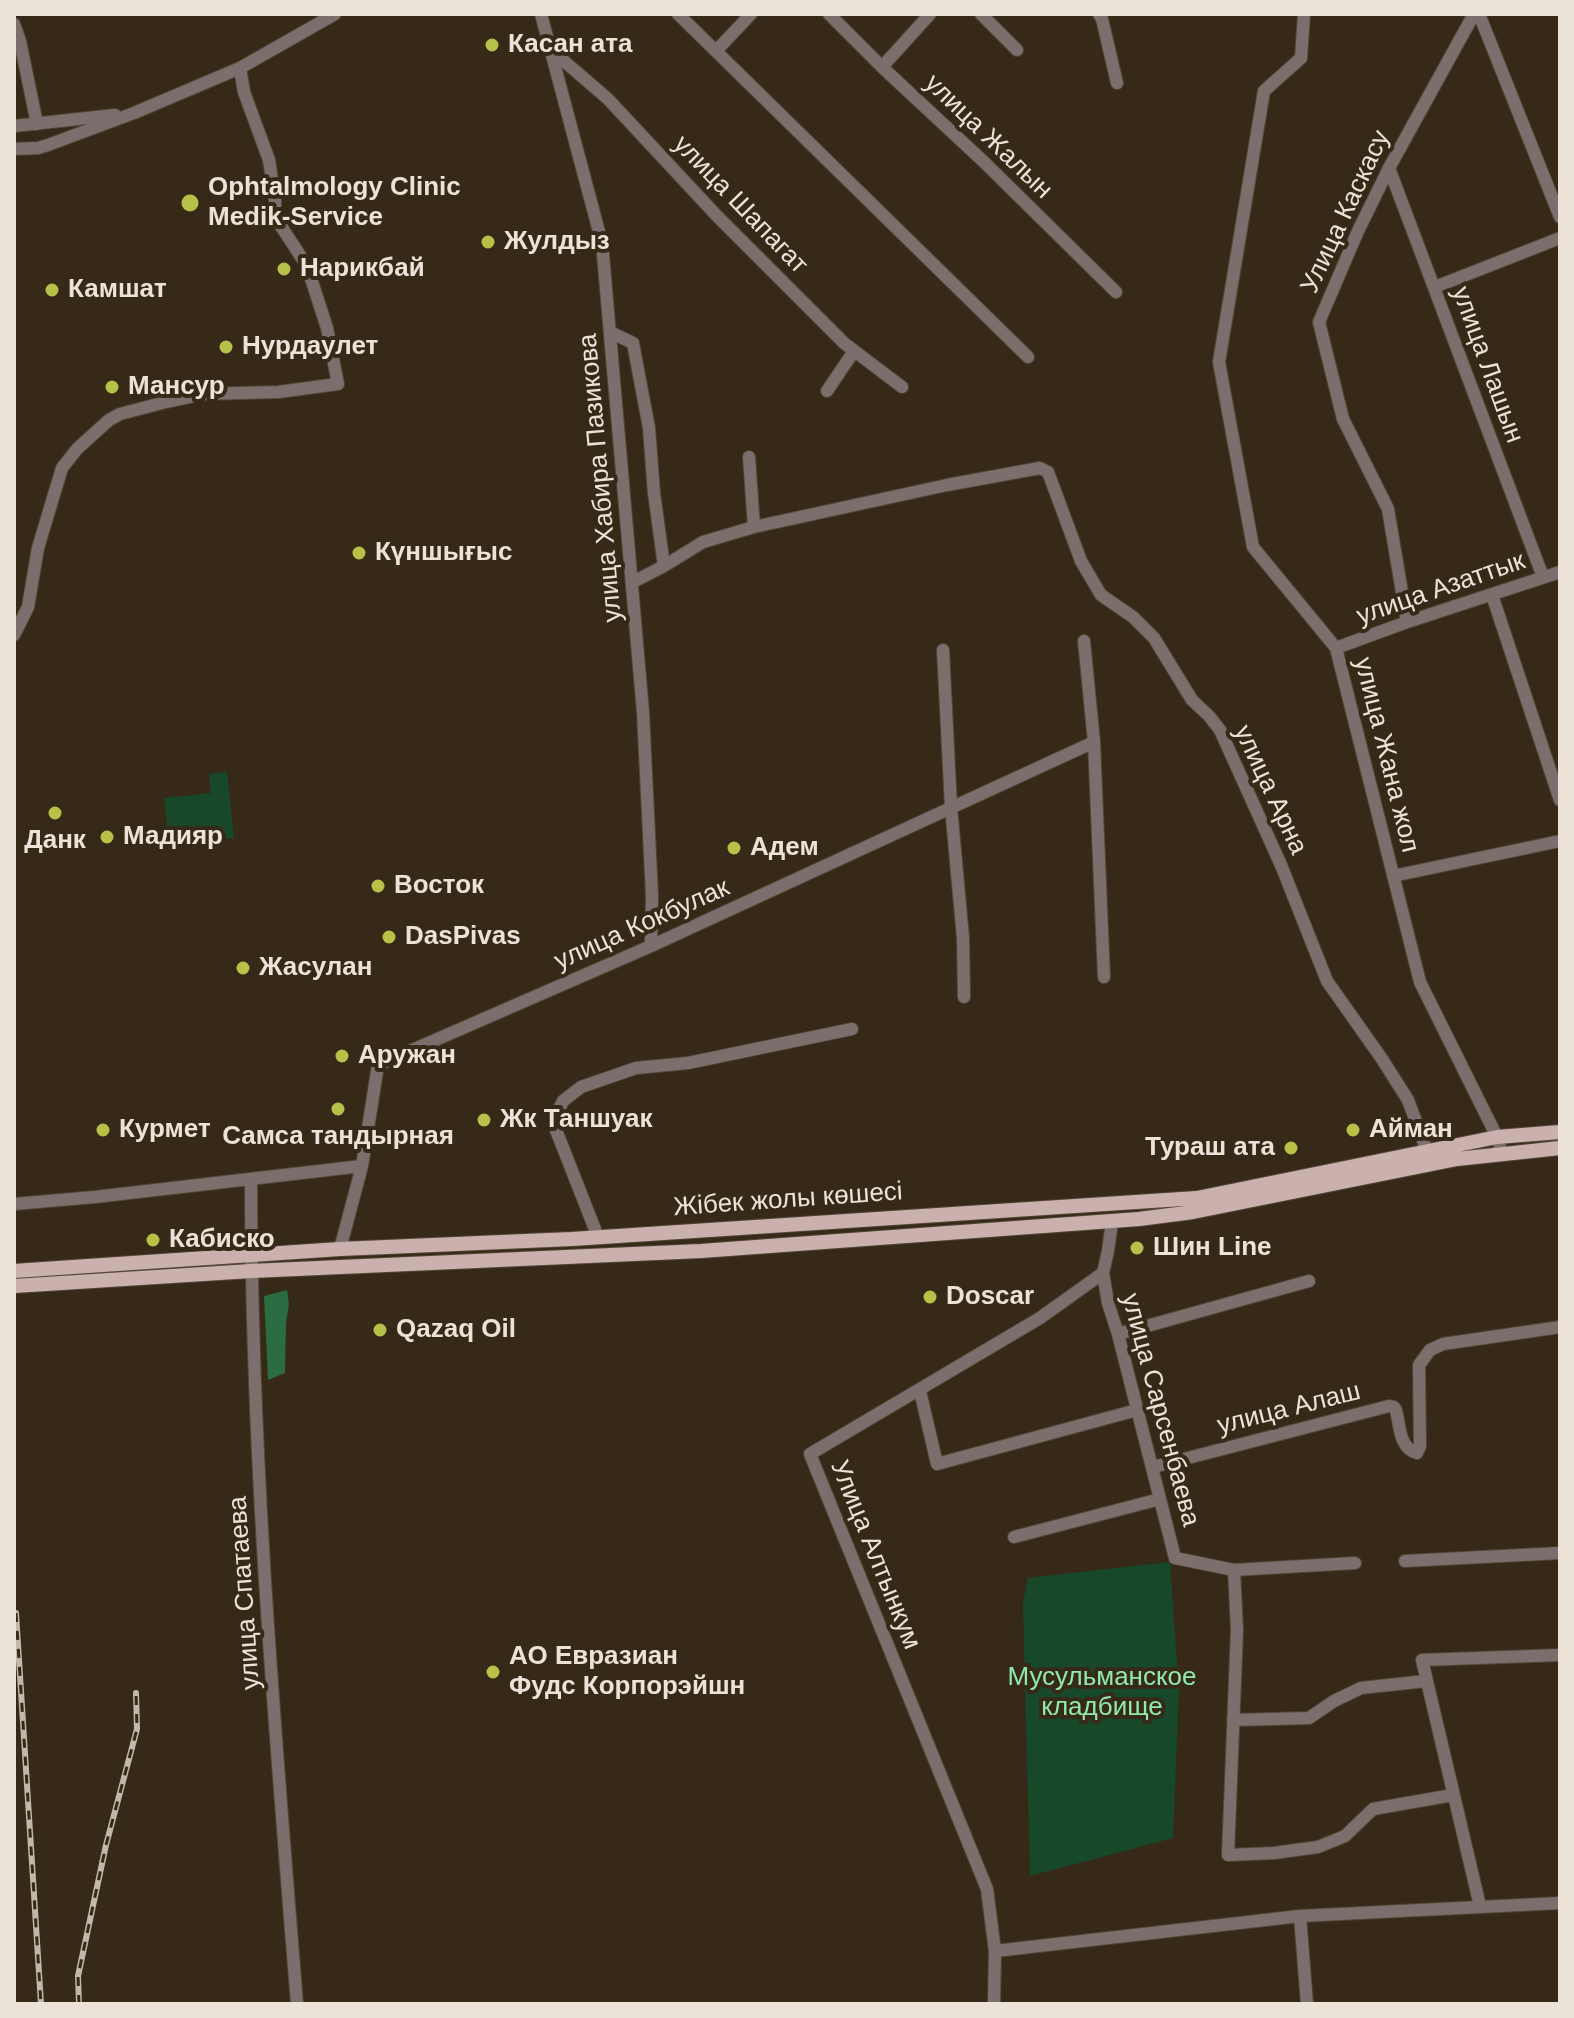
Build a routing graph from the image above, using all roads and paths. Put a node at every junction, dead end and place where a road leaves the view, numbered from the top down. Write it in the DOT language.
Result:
graph roads {
  1 [pos="335,14"];
  2 [pos="541,14"];
  3 [pos="678,14"];
  4 [pos="751,14"];
  5 [pos="829,14"];
  6 [pos="930,14"];
  7 [pos="981,14"];
  8 [pos="1099,14"];
  9 [pos="1304,14"];
  10 [pos="1476,14"];
  11 [pos="14,24"];
  12 [pos="550,49"];
  13 [pos="1017,50"];
  14 [pos="716,51"];
  15 [pos="882,67"];
  16 [pos="240,68"];
  17 [pos="1117,83"];
  18 [pos="134,113"];
  19 [pos="37,124"];
  20 [pos="14,126"];
  21 [pos="14,149"];
  22 [pos="1389,168"];
  23 [pos="1560,217"];
  24 [pos="1560,238"];
  25 [pos="1435,287"];
  26 [pos="1116,292"];
  27 [pos="610,332"];
  28 [pos="854,351"];
  29 [pos="1028,357"];
  30 [pos="902,387"];
  31 [pos="827,391"];
  32 [pos="749,457"];
  33 [pos="754,527"];
  34 [pos="664,566"];
  35 [pos="1560,572"];
  36 [pos="1543,577"];
  37 [pos="633,582"];
  38 [pos="1492,595"];
  39 [pos="1407,622"];
  40 [pos="14,635"];
  41 [pos="1084,641"];
  42 [pos="1336,648"];
  43 [pos="943,650"];
  44 [pos="1094,742"];
  45 [pos="1560,800"];
  46 [pos="951,807"];
  47 [pos="1560,841"];
  48 [pos="1393,876"];
  49 [pos="651,946"];
  50 [pos="1104,977"];
  51 [pos="964,997"];
  52 [pos="852,1029"];
  53 [pos="1560,1132"];
  54 [pos="1497,1137"];
  55 [pos="1560,1148"];
  56 [pos="1427,1151"];
  57 [pos="1502,1154"];
  58 [pos="362,1166"];
  59 [pos="251,1179"];
  60 [pos="14,1204"];
  61 [pos="1112,1221"];
  62 [pos="598,1237"];
  63 [pos="340,1249"];
  64 [pos="251,1255"];
  65 [pos="14,1271"];
  66 [pos="251,1271"];
  67 [pos="1103,1273"];
  68 [pos="1309,1281"];
  69 [pos="14,1286"];
  70 [pos="1560,1327"];
  71 [pos="1118,1334"];
  72 [pos="920,1391"];
  73 [pos="1137,1410"];
  74 [pos="1153,1467"];
  75 [pos="1160,1499"];
  76 [pos="1014,1537"];
  77 [pos="1560,1553"];
  78 [pos="1405,1561"];
  79 [pos="1355,1563"];
  80 [pos="1234,1570"];
  81 [pos="1560,1655"];
  82 [pos="1426,1681"];
  83 [pos="1233,1720"];
  84 [pos="1453,1795"];
  85 [pos="1560,1903"];
  86 [pos="1480,1906"];
  87 [pos="1300,1916"];
  88 [pos="995,1951"];
  89 [pos="297,2004"];
  90 [pos="994,2004"];
  91 [pos="1307,2004"];
  1 -- 16 [label="street"];
  2 -- 12 [label="street, улица Хабира Пазикова"];
  3 -- 14 [label="street"];
  4 -- 14 [label="street"];
  5 -- 15 [label="street, улица Жалын"];
  6 -- 15 [label="street"];
  7 -- 13 [label="street"];
  8 -- 17 [label="street"];
  9 -- 42 [label="street, улица Жана жол"];
  10 -- 22 [label="street, Улица Каскасу"];
  10 -- 23 [label="street"];
  11 -- 19 [label="street"];
  12 -- 27 [label="street, улица Хабира Пазикова"];
  12 -- 28 [label="street, улица Шапагат"];
  14 -- 29 [label="street"];
  15 -- 26 [label="street, улица Жалын"];
  16 -- 18 [label="street"];
  16 -- 40 [label="street"];
  18 -- 19 [label="street"];
  18 -- 21 [label="street"];
  19 -- 20 [label="street"];
  22 -- 25 [label="street, улица Лашын"];
  22 -- 39 [label="street, Улица Каскасу"];
  24 -- 25 [label="street"];
  25 -- 36 [label="street, улица Лашын"];
  27 -- 34 [label="street"];
  27 -- 37 [label="street, улица Хабира Пазикова"];
  28 -- 30 [label="street, улица Шапагат"];
  28 -- 31 [label="street"];
  32 -- 33 [label="street"];
  33 -- 34 [label="street, улица Арна"];
  33 -- 56 [label="street, улица Арна"];
  34 -- 37 [label="street, улица Арна"];
  35 -- 36 [label="street, улица Азаттык"];
  36 -- 38 [label="street, улица Азаттык"];
  37 -- 49 [label="street, улица Хабира Пазикова"];
  38 -- 39 [label="street, улица Азаттык"];
  38 -- 45 [label="street"];
  39 -- 42 [label="street, улица Азаттык"];
  41 -- 44 [label="street"];
  42 -- 48 [label="street, улица Жана жол"];
  43 -- 46 [label="street"];
  44 -- 46 [label="street, улица Кокбулак"];
  44 -- 50 [label="street"];
  46 -- 49 [label="street, улица Кокбулак"];
  46 -- 51 [label="street"];
  47 -- 48 [label="street"];
  48 -- 54 [label="street, улица Жана жол"];
  49 -- 58 [label="street, улица Кокбулак"];
  52 -- 62 [label="street"];
  53 -- 54 [label="main road, Жібек жолы көшесі"];
  54 -- 56 [label="main road, Жібек жолы көшесі"];
  54 -- 57 [label="street, улица Жана жол"];
  55 -- 57 [label="main road, Жібек жолы көшесі"];
  56 -- 62 [label="main road, Жібек жолы көшесі"];
  57 -- 61 [label="main road, Жібек жолы көшесі"];
  58 -- 59 [label="street"];
  58 -- 63 [label="street, улица Кокбулак"];
  59 -- 60 [label="street"];
  59 -- 64 [label="street, улица Спатаева"];
  61 -- 66 [label="main road, Жібек жолы көшесі"];
  61 -- 67 [label="street"];
  62 -- 63 [label="main road, Жібек жолы көшесі"];
  63 -- 64 [label="main road, Жібек жолы көшесі"];
  64 -- 65 [label="main road, Жібек жолы көшесі"];
  64 -- 66 [label="street, улица Спатаева"];
  66 -- 69 [label="main road, Жібек жолы көшесі"];
  66 -- 89 [label="street, улица Спатаева"];
  67 -- 71 [label="street, улица Сарсенбаева"];
  67 -- 72 [label="street, Улица Алтынкум"];
  68 -- 71 [label="street"];
  70 -- 74 [label="street, улица Алаш"];
  71 -- 73 [label="street, улица Сарсенбаева"];
  72 -- 73 [label="street"];
  72 -- 88 [label="street, Улица Алтынкум"];
  73 -- 74 [label="street, улица Сарсенбаева"];
  74 -- 75 [label="street, улица Сарсенбаева"];
  75 -- 76 [label="street"];
  75 -- 80 [label="street, улица Сарсенбаева"];
  77 -- 78 [label="street"];
  79 -- 80 [label="street"];
  80 -- 83 [label="street"];
  81 -- 82 [label="street"];
  82 -- 83 [label="street"];
  82 -- 84 [label="street"];
  83 -- 84 [label="street"];
  84 -- 86 [label="street"];
  85 -- 86 [label="street"];
  86 -- 87 [label="street"];
  87 -- 88 [label="street"];
  87 -- 91 [label="street"];
  88 -- 90 [label="street, Улица Алтынкум"];
}
